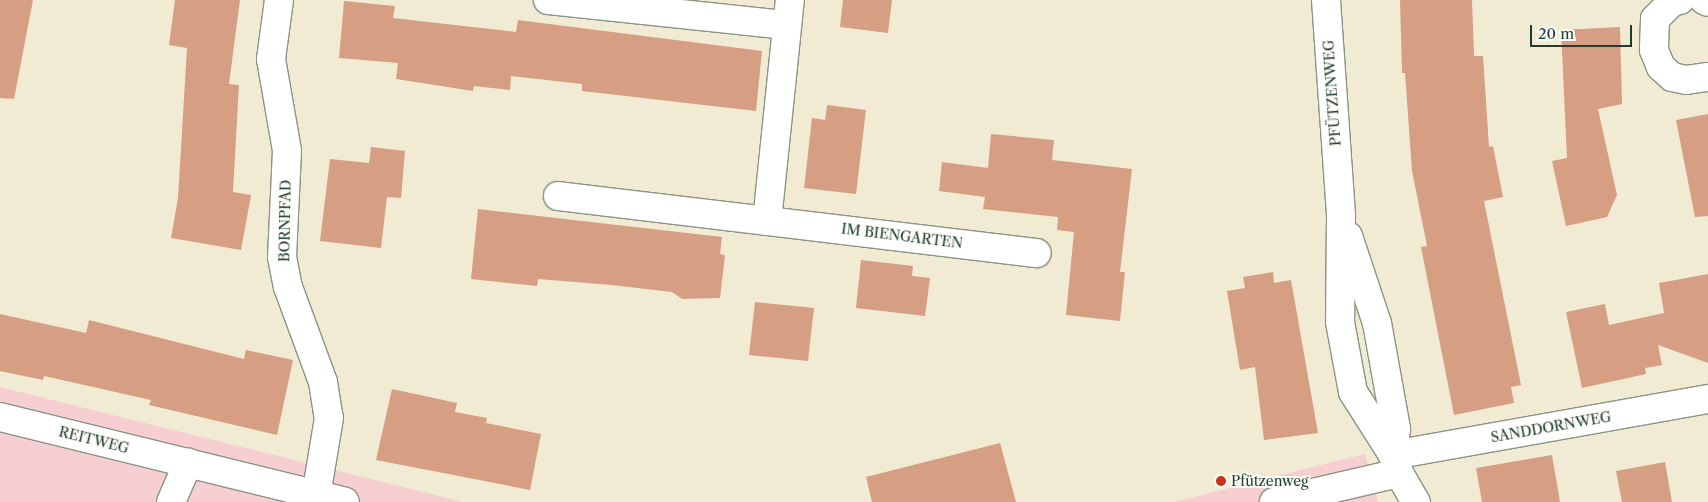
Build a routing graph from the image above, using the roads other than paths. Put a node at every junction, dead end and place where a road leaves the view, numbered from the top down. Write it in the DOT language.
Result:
graph roads {
  1 [pos="279,0"];
  2 [pos="548,0"];
  3 [pos="1326,0"];
  4 [pos="1680,0"];
  5 [pos="1704,0"];
  6 [pos="1708,2"];
  7 [pos="789,12"];
  8 [pos="1708,77"];
  9 [pos="558,196"];
  10 [pos="1341,216"];
  11 [pos="767,221"];
  12 [pos="1037,253"];
  13 [pos="1708,400"];
  14 [pos="0,417"];
  15 [pos="188,463"];
  16 [pos="1396,464"];
  17 [pos="316,496"];
  18 [pos="172,502"];
  19 [pos="345,502"];
  20 [pos="1274,502"];
  21 [pos="1398,502"];
  22 [pos="1416,502"];
  1 -- 17 [label="street, BORNPFAD"];
  2 -- 7 [label="street"];
  3 -- 10 [label="street, PFÜTZENWEG"];
  4 -- 8 [label="street"];
  5 -- 6 [label="street"];
  7 -- 11 [label="street"];
  9 -- 11 [label="street, IM BIENGARTEN"];
  10 -- 16 [label="street, PFÜTZENWEG"];
  10 -- 16 [label="street, PFÜTZENWEG"];
  11 -- 12 [label="street, IM BIENGARTEN"];
  13 -- 16 [label="street, SANDDORNWEG"];
  14 -- 15 [label="street, REITWEG"];
  15 -- 17 [label="street, REITWEG"];
  15 -- 18 [label="street"];
  16 -- 20 [label="street"];
  16 -- 21 [label="street, PFÜTZENWEG"];
  16 -- 22 [label="street, PFÜTZENWEG"];
  17 -- 19 [label="street, REITWEG"];
}
